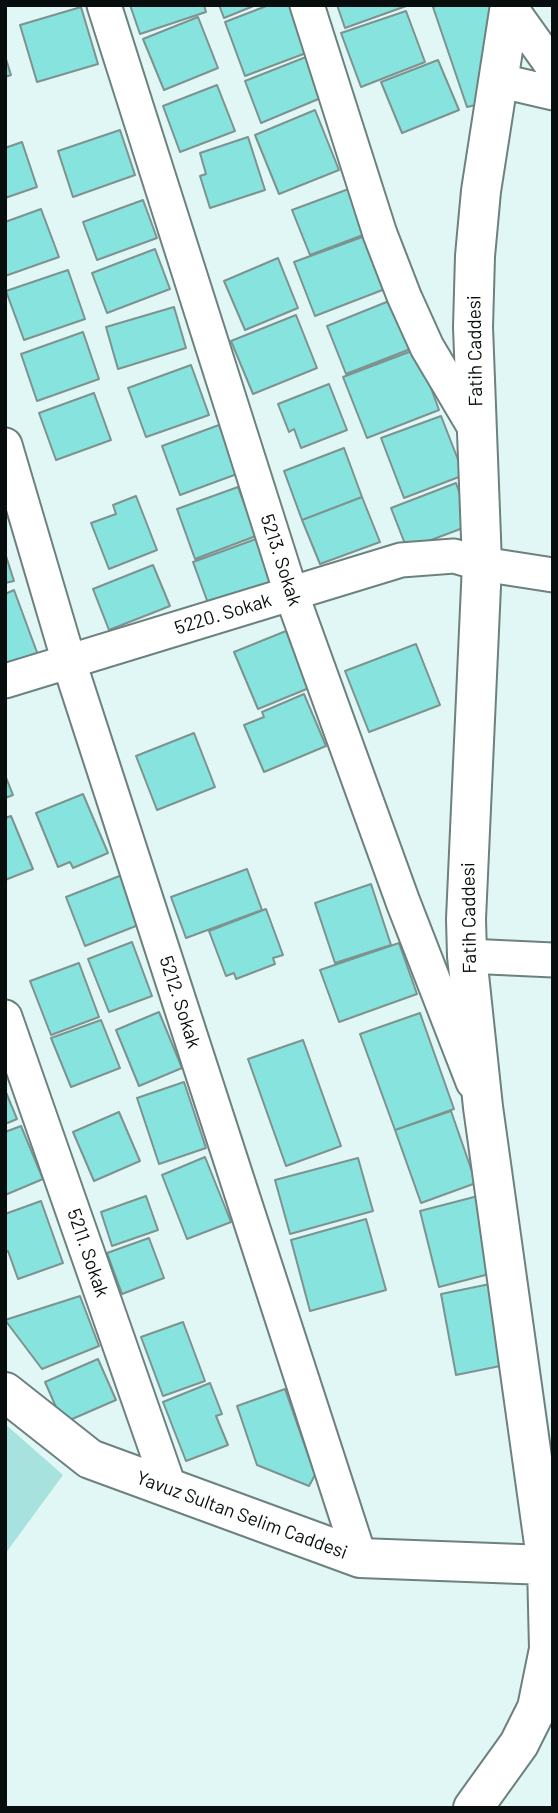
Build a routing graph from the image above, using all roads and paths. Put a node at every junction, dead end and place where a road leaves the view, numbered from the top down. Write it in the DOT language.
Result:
graph roads {
  1 [pos="104,5"];
  2 [pos="307,5"];
  3 [pos="510,6"];
  4 [pos="553,67"];
  5 [pos="497,80"];
  6 [pos="553,93"];
  7 [pos="478,433"];
  8 [pos="5,445"];
  9 [pos="482,564"];
  10 [pos="553,575"];
  11 [pos="291,593"];
  12 [pos="69,662"];
  13 [pos="5,681"];
  14 [pos="467,956"];
  15 [pos="553,960"];
  16 [pos="5,1017"];
  17 [pos="483,1107"];
  18 [pos="5,1392"];
  19 [pos="170,1489"];
  20 [pos="360,1558"];
  21 [pos="551,1566"];
  22 [pos="550,1661"];
  23 [pos="553,1729"];
  24 [pos="519,1744"];
  25 [pos="478,1805"];
  1 -- 11 [label="street, 5213. Sokak"];
  2 -- 7 [label="street"];
  3 -- 4 [label="street"];
  3 -- 5 [label="main road, Fatih Caddesi"];
  5 -- 6 [label="street"];
  5 -- 7 [label="main road, Fatih Caddesi"];
  7 -- 9 [label="main road, Fatih Caddesi"];
  8 -- 12 [label="street, 5212. Sokak"];
  9 -- 10 [label="street, 5220. Sokak"];
  9 -- 11 [label="street, 5220. Sokak"];
  9 -- 14 [label="main road, Fatih Caddesi"];
  11 -- 12 [label="street, 5220. Sokak"];
  11 -- 17 [label="street, 5213. Sokak"];
  12 -- 13 [label="street, 5220. Sokak"];
  12 -- 20 [label="street, 5212. Sokak"];
  14 -- 15 [label="street"];
  14 -- 17 [label="main road, Fatih Caddesi"];
  16 -- 19 [label="street, 5211. Sokak"];
  17 -- 21 [label="main road, Fatih Caddesi"];
  18 -- 19 [label="main road, Yavuz Sultan Selim Caddesi"];
  19 -- 20 [label="main road, Yavuz Sultan Selim Caddesi"];
  20 -- 21 [label="main road, Yavuz Sultan Selim Caddesi"];
  21 -- 22 [label="main road, Fatih Caddesi"];
  22 -- 24 [label="main road, Fatih Caddesi"];
  23 -- 24 [label="main road"];
  24 -- 25 [label="main road, Fatih Caddesi"];
}
